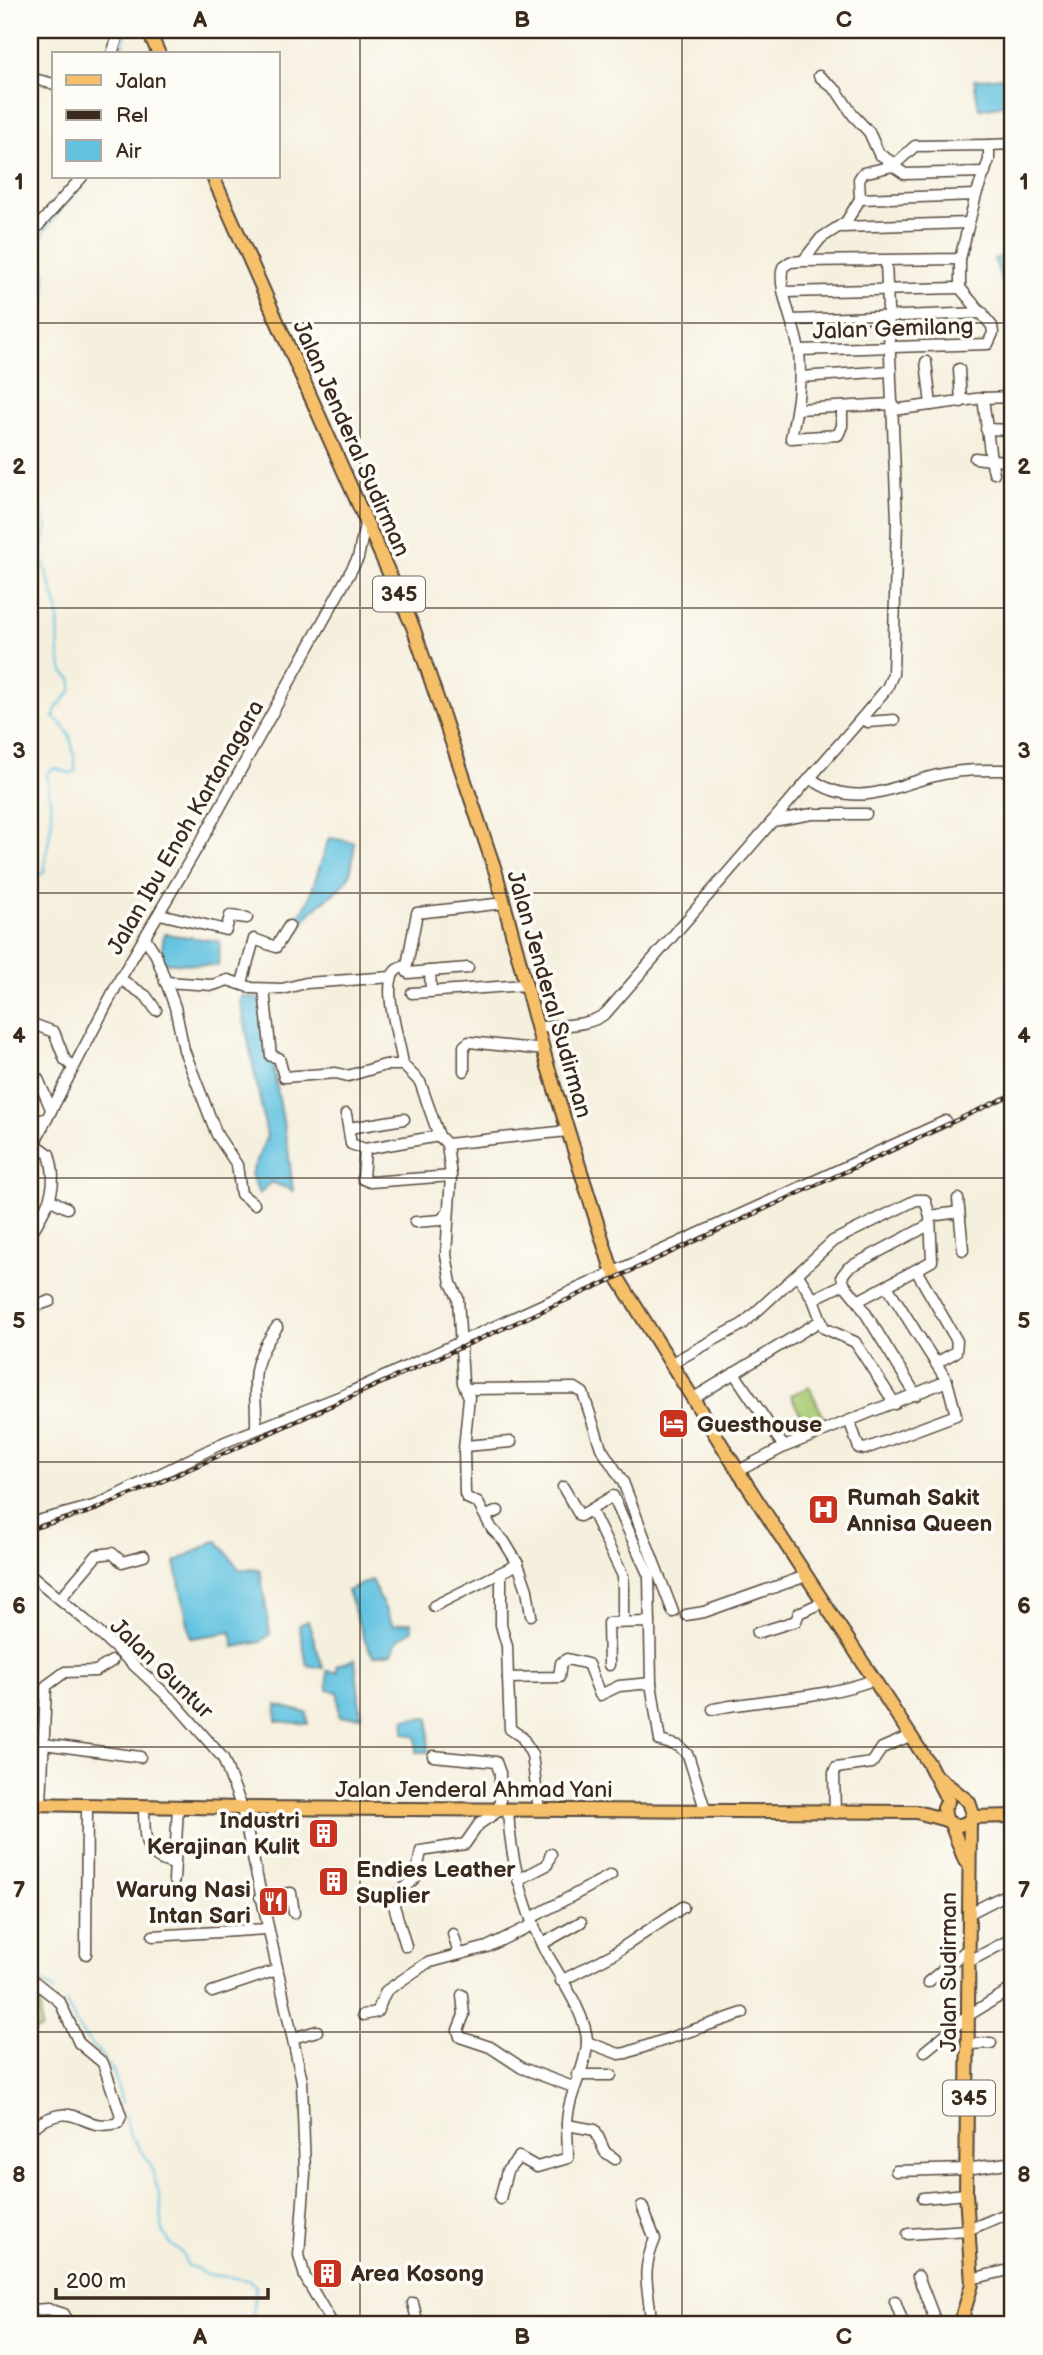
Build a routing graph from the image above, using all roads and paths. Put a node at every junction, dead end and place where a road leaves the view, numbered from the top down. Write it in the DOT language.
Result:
graph roads {
  1 [pos="120,30"];
  2 [pos="148,30"];
  3 [pos="113,52"];
  4 [pos="158,52"];
  5 [pos="818,76"];
  6 [pos="30,78"];
  7 [pos="52,84"];
  8 [pos="1013,144"];
  9 [pos="989,145"];
  10 [pos="894,165"];
  11 [pos="985,172"];
  12 [pos="81,178"];
  13 [pos="212,178"];
  14 [pos="976,195"];
  15 [pos="860,199"];
  16 [pos="968,223"];
  17 [pos="842,227"];
  18 [pos="30,235"];
  19 [pos="960,259"];
  20 [pos="803,261"];
  21 [pos="886,262"];
  22 [pos="960,288"];
  23 [pos="888,289"];
  24 [pos="785,292"];
  25 [pos="983,313"];
  26 [pos="889,316"];
  27 [pos="792,320"];
  28 [pos="890,346"];
  29 [pos="799,350"];
  30 [pos="926,362"];
  31 [pos="959,369"];
  32 [pos="891,371"];
  33 [pos="800,377"];
  34 [pos="1013,397"];
  35 [pos="983,398"];
  36 [pos="961,402"];
  37 [pos="931,405"];
  38 [pos="842,407"];
  39 [pos="893,407"];
  40 [pos="797,409"];
  41 [pos="986,429"];
  42 [pos="1013,430"];
  43 [pos="975,458"];
  44 [pos="991,460"];
  45 [pos="1013,461"];
  46 [pos="994,473"];
  47 [pos="366,519"];
  48 [pos="380,554"];
  49 [pos="358,558"];
  50 [pos="861,719"];
  51 [pos="894,720"];
  52 [pos="1013,770"];
  53 [pos="810,778"];
  54 [pos="866,814"];
  55 [pos="772,822"];
  56 [pos="504,903"];
  57 [pos="160,914"];
  58 [pos="247,918"];
  59 [pos="289,926"];
  60 [pos="146,939"];
  61 [pos="405,968"];
  62 [pos="468,968"];
  63 [pos="430,971"];
  64 [pos="392,977"];
  65 [pos="120,979"];
  66 [pos="165,982"];
  67 [pos="242,983"];
  68 [pos="526,985"];
  69 [pos="264,989"];
  70 [pos="431,992"];
  71 [pos="412,993"];
  72 [pos="156,1010"];
  73 [pos="30,1023"];
  74 [pos="538,1028"];
  75 [pos="544,1051"];
  76 [pos="404,1065"];
  77 [pos="73,1067"];
  78 [pos="30,1071"];
  79 [pos="464,1072"];
  80 [pos="49,1114"];
  81 [pos="346,1114"];
  82 [pos="404,1119"];
  83 [pos="30,1121"];
  84 [pos="946,1121"];
  85 [pos="349,1128"];
  86 [pos="566,1130"];
  87 [pos="443,1140"];
  88 [pos="32,1147"];
  89 [pos="365,1149"];
  90 [pos="451,1176"];
  91 [pos="958,1199"];
  92 [pos="51,1200"];
  93 [pos="254,1204"];
  94 [pos="67,1208"];
  95 [pos="448,1212"];
  96 [pos="959,1212"];
  97 [pos="930,1221"];
  98 [pos="415,1222"];
  99 [pos="30,1236"];
  100 [pos="963,1250"];
  101 [pos="916,1270"];
  102 [pos="614,1272"];
  103 [pos="798,1275"];
  104 [pos="844,1284"];
  105 [pos="887,1286"];
  106 [pos="813,1299"];
  107 [pos="50,1301"];
  108 [pos="858,1301"];
  109 [pos="30,1308"];
  110 [pos="820,1321"];
  111 [pos="277,1327"];
  112 [pos="460,1342"];
  113 [pos="936,1363"];
  114 [pos="670,1364"];
  115 [pos="734,1373"];
  116 [pos="947,1381"];
  117 [pos="467,1389"];
  118 [pos="916,1395"];
  119 [pos="692,1399"];
  120 [pos="895,1404"];
  121 [pos="850,1422"];
  122 [pos="257,1429"];
  123 [pos="511,1442"];
  124 [pos="465,1446"];
  125 [pos="784,1447"];
  126 [pos="738,1471"];
  127 [pos="563,1487"];
  128 [pos="591,1510"];
  129 [pos="498,1511"];
  130 [pos="486,1516"];
  131 [pos="30,1522"];
  132 [pos="145,1556"];
  133 [pos="518,1564"];
  134 [pos="30,1574"];
  135 [pos="501,1574"];
  136 [pos="806,1576"];
  137 [pos="60,1599"];
  138 [pos="823,1602"];
  139 [pos="434,1606"];
  140 [pos="673,1612"];
  141 [pos="531,1615"];
  142 [pos="686,1615"];
  143 [pos="623,1621"];
  144 [pos="650,1622"];
  145 [pos="757,1633"];
  146 [pos="116,1658"];
  147 [pos="609,1665"];
  148 [pos="508,1678"];
  149 [pos="873,1680"];
  150 [pos="651,1682"];
  151 [pos="713,1709"];
  152 [pos="910,1736"];
  153 [pos="44,1744"];
  154 [pos="433,1756"];
  155 [pos="140,1757"];
  156 [pos="936,1775"];
  157 [pos="948,1801"];
  158 [pos="36,1804"];
  159 [pos="87,1805"];
  160 [pos="144,1806"];
  161 [pos="178,1807"];
  162 [pos="242,1808"];
  163 [pos="504,1810"];
  164 [pos="539,1810"];
  165 [pos="917,1811"];
  166 [pos="969,1811"];
  167 [pos="706,1812"];
  168 [pos="835,1813"];
  169 [pos="1013,1816"];
  170 [pos="949,1822"];
  171 [pos="551,1854"];
  172 [pos="175,1864"];
  173 [pos="968,1868"];
  174 [pos="611,1875"];
  175 [pos="174,1880"];
  176 [pos="518,1880"];
  177 [pos="1013,1891"];
  178 [pos="260,1897"];
  179 [pos="683,1907"];
  180 [pos="294,1913"];
  181 [pos="968,1914"];
  182 [pos="533,1921"];
  183 [pos="581,1922"];
  184 [pos="266,1929"];
  185 [pos="453,1934"];
  186 [pos="153,1936"];
  187 [pos="1013,1938"];
  188 [pos="542,1944"];
  189 [pos="406,1946"];
  190 [pos="86,1954"];
  191 [pos="459,1954"];
  192 [pos="968,1955"];
  193 [pos="277,1970"];
  194 [pos="30,1978"];
  195 [pos="561,1981"];
  196 [pos="928,1982"];
  197 [pos="1013,1988"];
  198 [pos="212,1992"];
  199 [pos="462,1995"];
  200 [pos="743,2013"];
  201 [pos="363,2015"];
  202 [pos="969,2015"];
  203 [pos="317,2031"];
  204 [pos="293,2038"];
  205 [pos="587,2042"];
  206 [pos="991,2043"];
  207 [pos="970,2044"];
  208 [pos="925,2051"];
  209 [pos="578,2074"];
  210 [pos="611,2075"];
  211 [pos="573,2087"];
  212 [pos="567,2125"];
  213 [pos="30,2129"];
  214 [pos="615,2159"];
  215 [pos="1013,2162"];
  216 [pos="967,2169"];
  217 [pos="896,2171"];
  218 [pos="966,2194"];
  219 [pos="502,2195"];
  220 [pos="923,2198"];
  221 [pos="642,2206"];
  222 [pos="1013,2211"];
  223 [pos="968,2230"];
  224 [pos="908,2234"];
  225 [pos="1013,2269"];
  226 [pos="918,2276"];
  227 [pos="971,2279"];
  228 [pos="895,2301"];
  229 [pos="413,2303"];
  230 [pos="30,2310"];
  231 [pos="69,2325"];
  232 [pos="333,2325"];
  233 [pos="418,2325"];
  234 [pos="651,2325"];
  235 [pos="904,2325"];
  236 [pos="937,2325"];
  237 [pos="960,2325"];
  1 -- 3 [label="street"];
  2 -- 4 [label="main road"];
  5 -- 10 [label="street"];
  6 -- 7 [label="street"];
  8 -- 9 [label="street"];
  9 -- 10 [label="street"];
  9 -- 11 [label="street"];
  10 -- 11 [label="street"];
  10 -- 15 [label="street"];
  11 -- 14 [label="street"];
  12 -- 18 [label="street"];
  13 -- 47 [label="main road, Jalan Jenderal Sudirman / 345"];
  14 -- 15 [label="street"];
  14 -- 16 [label="street"];
  15 -- 17 [label="street"];
  16 -- 17 [label="street"];
  16 -- 19 [label="street"];
  17 -- 20 [label="street"];
  19 -- 21 [label="street"];
  19 -- 22 [label="street"];
  20 -- 21 [label="street"];
  20 -- 24 [label="street"];
  21 -- 23 [label="street"];
  22 -- 23 [label="street"];
  22 -- 25 [label="street"];
  23 -- 24 [label="street"];
  23 -- 26 [label="street"];
  24 -- 27 [label="street"];
  25 -- 26 [label="street"];
  25 -- 28 [label="street, Jalan Gemilang"];
  26 -- 27 [label="street"];
  26 -- 28 [label="street"];
  27 -- 29 [label="street"];
  28 -- 29 [label="street, Jalan Gemilang"];
  28 -- 32 [label="street"];
  29 -- 33 [label="street"];
  30 -- 37 [label="street"];
  31 -- 36 [label="street"];
  32 -- 33 [label="street"];
  32 -- 39 [label="street"];
  33 -- 40 [label="street"];
  34 -- 35 [label="street"];
  35 -- 36 [label="street"];
  35 -- 41 [label="street"];
  36 -- 37 [label="street"];
  37 -- 39 [label="street"];
  38 -- 39 [label="street"];
  38 -- 40 [label="street"];
  38 -- 40 [label="street"];
  39 -- 50 [label="street"];
  41 -- 42 [label="street"];
  41 -- 44 [label="street"];
  43 -- 44 [label="street"];
  44 -- 45 [label="street"];
  44 -- 46 [label="street"];
  47 -- 48 [label="main road, Jalan Jenderal Sudirman / 345"];
  47 -- 49 [label="street, Jalan Ibu Enoh Kartanagara"];
  48 -- 49 [label="street"];
  48 -- 56 [label="main road, Jalan Jenderal Sudirman / 345"];
  49 -- 57 [label="street, Jalan Ibu Enoh Kartanagara"];
  50 -- 51 [label="street"];
  50 -- 53 [label="street"];
  52 -- 53 [label="street"];
  53 -- 55 [label="street"];
  54 -- 55 [label="street"];
  55 -- 74 [label="street"];
  56 -- 61 [label="street"];
  56 -- 68 [label="main road, Jalan Jenderal Sudirman / 345"];
  57 -- 58 [label="street"];
  57 -- 60 [label="street, Jalan Ibu Enoh Kartanagara"];
  59 -- 67 [label="street"];
  60 -- 65 [label="street, Jalan Ibu Enoh Kartanagara"];
  60 -- 66 [label="street"];
  61 -- 63 [label="street"];
  61 -- 64 [label="street"];
  62 -- 63 [label="street"];
  63 -- 70 [label="street"];
  64 -- 69 [label="street"];
  64 -- 76 [label="street"];
  65 -- 72 [label="street"];
  65 -- 77 [label="street, Jalan Ibu Enoh Kartanagara"];
  66 -- 67 [label="street"];
  66 -- 93 [label="street"];
  67 -- 69 [label="street"];
  68 -- 70 [label="street"];
  68 -- 74 [label="main road, Jalan Jenderal Sudirman / 345"];
  69 -- 76 [label="street"];
  70 -- 71 [label="street"];
  73 -- 77 [label="street"];
  74 -- 75 [label="main road, Jalan Jenderal Sudirman / 345"];
  75 -- 79 [label="street"];
  75 -- 86 [label="main road, Jalan Jenderal Sudirman / 345"];
  76 -- 87 [label="street"];
  77 -- 80 [label="street, Jalan Ibu Enoh Kartanagara"];
  78 -- 80 [label="street"];
  80 -- 83 [label="street"];
  80 -- 88 [label="street, Jalan Ibu Enoh Kartanagara"];
  81 -- 85 [label="street"];
  82 -- 85 [label="street"];
  84 -- 102 [label="street"];
  85 -- 89 [label="street"];
  86 -- 87 [label="street"];
  86 -- 102 [label="main road, Jalan Jenderal Sudirman / 345"];
  87 -- 89 [label="street"];
  87 -- 90 [label="street"];
  88 -- 92 [label="street"];
  89 -- 90 [label="street"];
  90 -- 95 [label="street"];
  91 -- 96 [label="street"];
  92 -- 94 [label="street"];
  92 -- 99 [label="street"];
  95 -- 98 [label="street"];
  95 -- 112 [label="street"];
  96 -- 97 [label="street"];
  96 -- 100 [label="street"];
  97 -- 101 [label="street"];
  97 -- 103 [label="street"];
  97 -- 104 [label="street"];
  101 -- 105 [label="street"];
  101 -- 113 [label="street"];
  102 -- 112 [label="street"];
  102 -- 114 [label="main road, Jalan Jenderal Sudirman / 345"];
  103 -- 106 [label="street"];
  103 -- 114 [label="street"];
  104 -- 106 [label="street"];
  104 -- 108 [label="street"];
  105 -- 108 [label="street"];
  105 -- 113 [label="street"];
  106 -- 110 [label="street"];
  107 -- 109 [label="street"];
  108 -- 118 [label="street"];
  110 -- 115 [label="street"];
  110 -- 120 [label="street"];
  111 -- 122 [label="street"];
  112 -- 117 [label="street"];
  112 -- 122 [label="street"];
  113 -- 116 [label="street"];
  114 -- 119 [label="main road, Jalan Jenderal Sudirman / 345"];
  115 -- 119 [label="street"];
  115 -- 125 [label="street"];
  116 -- 118 [label="street"];
  116 -- 121 [label="street"];
  117 -- 124 [label="street"];
  117 -- 140 [label="street"];
  118 -- 120 [label="street"];
  119 -- 126 [label="main road, Jalan Jenderal Sudirman / 345"];
  120 -- 121 [label="street"];
  121 -- 125 [label="street"];
  122 -- 131 [label="street"];
  123 -- 124 [label="street"];
  124 -- 130 [label="street"];
  125 -- 126 [label="street"];
  126 -- 136 [label="main road, Jalan Jenderal Sudirman / 345"];
  127 -- 128 [label="street"];
  128 -- 143 [label="street"];
  128 -- 144 [label="street"];
  129 -- 130 [label="street"];
  130 -- 133 [label="street"];
  132 -- 137 [label="street"];
  133 -- 135 [label="street"];
  133 -- 141 [label="street"];
  134 -- 137 [label="street, Jalan Guntur"];
  135 -- 139 [label="street"];
  135 -- 148 [label="street"];
  136 -- 138 [label="main road, Jalan Jenderal Sudirman / 345"];
  136 -- 142 [label="street"];
  137 -- 146 [label="street, Jalan Guntur"];
  138 -- 145 [label="street"];
  138 -- 149 [label="main road, Jalan Jenderal Sudirman / 345"];
  143 -- 144 [label="street"];
  143 -- 147 [label="street"];
  144 -- 150 [label="street"];
  146 -- 153 [label="street"];
  146 -- 162 [label="street, Jalan Guntur"];
  148 -- 150 [label="street"];
  148 -- 164 [label="street"];
  149 -- 151 [label="street"];
  149 -- 152 [label="main road, Jalan Jenderal Sudirman / 345"];
  150 -- 167 [label="street"];
  152 -- 156 [label="main road, Jalan Jenderal Sudirman / 345"];
  152 -- 168 [label="street"];
  153 -- 155 [label="street"];
  153 -- 158 [label="street"];
  154 -- 163 [label="street"];
  156 -- 157 [label="main road, Jalan Jenderal Sudirman / 345"];
  156 -- 166 [label="main road, Jalan Jenderal Sudirman / 345"];
  157 -- 165 [label="main road, Jalan Jenderal Ahmad Yani"];
  157 -- 166 [label="main road"];
  157 -- 170 [label="main road"];
  158 -- 159 [label="main road, Jalan Jenderal Ahmad Yani"];
  159 -- 160 [label="main road, Jalan Jenderal Ahmad Yani"];
  159 -- 190 [label="street"];
  160 -- 161 [label="main road, Jalan Jenderal Ahmad Yani"];
  160 -- 172 [label="street"];
  161 -- 162 [label="main road, Jalan Jenderal Ahmad Yani"];
  161 -- 172 [label="street"];
  162 -- 163 [label="main road, Jalan Jenderal Ahmad Yani"];
  162 -- 178 [label="street, Jalan Guntur"];
  163 -- 164 [label="main road, Jalan Jenderal Ahmad Yani"];
  163 -- 176 [label="street"];
  163 -- 189 [label="street"];
  164 -- 167 [label="main road, Jalan Jenderal Ahmad Yani"];
  165 -- 168 [label="main road, Jalan Jenderal Ahmad Yani"];
  165 -- 170 [label="main road, Jalan Jenderal Ahmad Yani"];
  166 -- 169 [label="main road, Jalan Jenderal Sudirman"];
  166 -- 170 [label="main road"];
  166 -- 173 [label="main road, Jalan Sudirman"];
  167 -- 168 [label="main road, Jalan Jenderal Ahmad Yani"];
  170 -- 173 [label="main road, Jalan Sudirman / 345"];
  171 -- 176 [label="street"];
  172 -- 175 [label="street"];
  173 -- 181 [label="main road, Jalan Sudirman / 345"];
  174 -- 182 [label="street"];
  176 -- 182 [label="street"];
  177 -- 181 [label="street"];
  178 -- 180 [label="street"];
  178 -- 184 [label="street, Jalan Guntur"];
  179 -- 195 [label="street"];
  181 -- 192 [label="main road, Jalan Sudirman / 345"];
  182 -- 188 [label="street"];
  182 -- 191 [label="street"];
  183 -- 188 [label="street"];
  184 -- 186 [label="street"];
  184 -- 193 [label="street, Jalan Guntur"];
  185 -- 191 [label="street"];
  187 -- 192 [label="street"];
  188 -- 195 [label="street"];
  191 -- 201 [label="street"];
  192 -- 196 [label="street"];
  192 -- 202 [label="main road, Jalan Sudirman / 345"];
  193 -- 198 [label="street"];
  193 -- 204 [label="street, Jalan Guntur"];
  194 -- 213 [label="street"];
  195 -- 205 [label="street"];
  197 -- 202 [label="street"];
  199 -- 211 [label="street"];
  200 -- 205 [label="street"];
  202 -- 207 [label="main road, Jalan Sudirman / 345"];
  202 -- 208 [label="street"];
  203 -- 204 [label="street"];
  204 -- 232 [label="street, Jalan Guntur"];
  205 -- 209 [label="street"];
  206 -- 207 [label="street"];
  207 -- 216 [label="main road, Jalan Sudirman / 345"];
  209 -- 210 [label="street"];
  209 -- 211 [label="street"];
  211 -- 212 [label="street"];
  212 -- 214 [label="street"];
  212 -- 219 [label="street"];
  215 -- 216 [label="street"];
  216 -- 217 [label="street"];
  216 -- 218 [label="main road, Jalan Sudirman / 345"];
  218 -- 220 [label="street"];
  218 -- 223 [label="main road, Jalan Sudirman / 345"];
  221 -- 234 [label="street"];
  222 -- 223 [label="street"];
  223 -- 224 [label="street"];
  223 -- 227 [label="main road, Jalan Sudirman / 345"];
  225 -- 227 [label="street"];
  226 -- 236 [label="street"];
  227 -- 237 [label="main road, Jalan Sudirman / 345"];
  228 -- 235 [label="street"];
  229 -- 233 [label="street"];
  230 -- 231 [label="street"];
}
